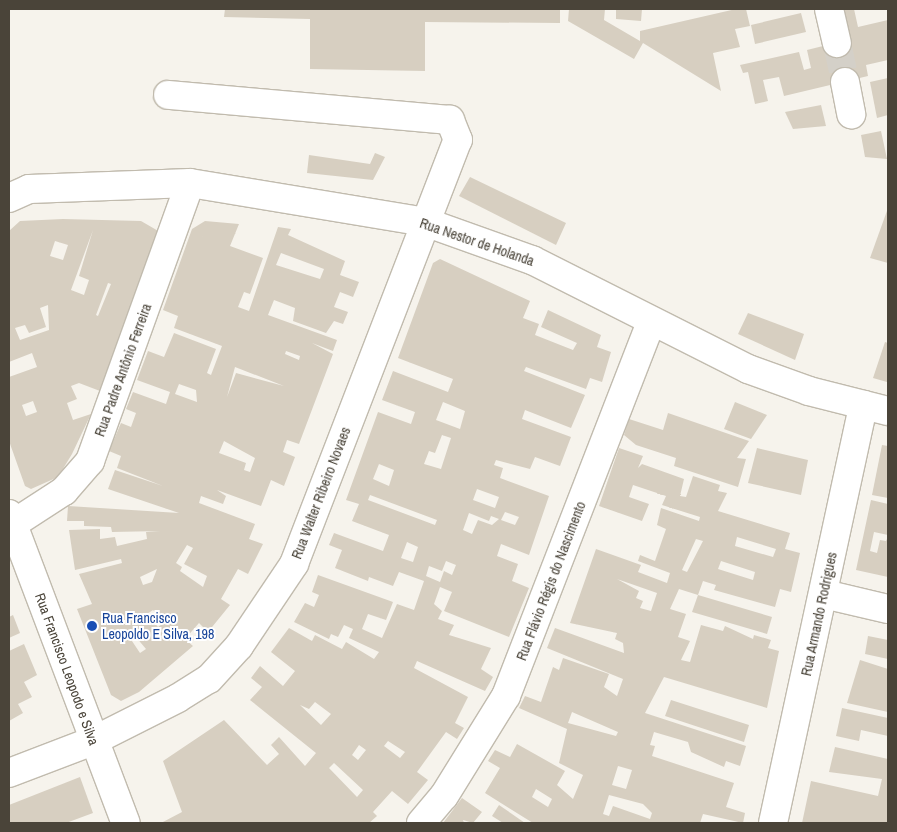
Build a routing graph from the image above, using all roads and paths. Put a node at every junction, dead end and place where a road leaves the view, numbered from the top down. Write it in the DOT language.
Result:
graph roads {
  1 [pos="830,9"];
  2 [pos="836,43"];
  3 [pos="845,82"];
  4 [pos="168,95"];
  5 [pos="851,114"];
  6 [pos="190,183"];
  7 [pos="9,198"];
  8 [pos="425,222"];
  9 [pos="651,323"];
  10 [pos="876,408"];
  11 [pos="11,519"];
  12 [pos="824,594"];
  13 [pos="888,609"];
  14 [pos="93,741"];
  15 [pos="9,773"];
  16 [pos="126,823"];
  17 [pos="421,823"];
  18 [pos="773,823"];
  1 -- 2 [label="street"];
  3 -- 5 [label="street"];
  4 -- 8 [label="street, Rua Walter Ribeiro Novaes"];
  6 -- 7 [label="street, Rua Nestor de Holanda"];
  6 -- 8 [label="street, Rua Nestor de Holanda"];
  6 -- 11 [label="street, Rua Padre Antônio Ferreira"];
  8 -- 9 [label="street, Rua Nestor de Holanda"];
  8 -- 14 [label="street, Rua Walter Ribeiro Novaes"];
  9 -- 10 [label="street, Rua Nestor de Holanda"];
  9 -- 17 [label="street, Rua Flávio Régis do Nascimento"];
  10 -- 12 [label="street, Rua Armando Rodrigues"];
  11 -- 14 [label="street, Rua Francisco Leopodo e Silva"];
  12 -- 13 [label="street"];
  12 -- 18 [label="street, Rua Armando Rodrigues"];
  14 -- 15 [label="street, Rua Walter Ribeiro Novaes"];
  14 -- 16 [label="street, Rua Francisco Leopodo e Silva"];
}
